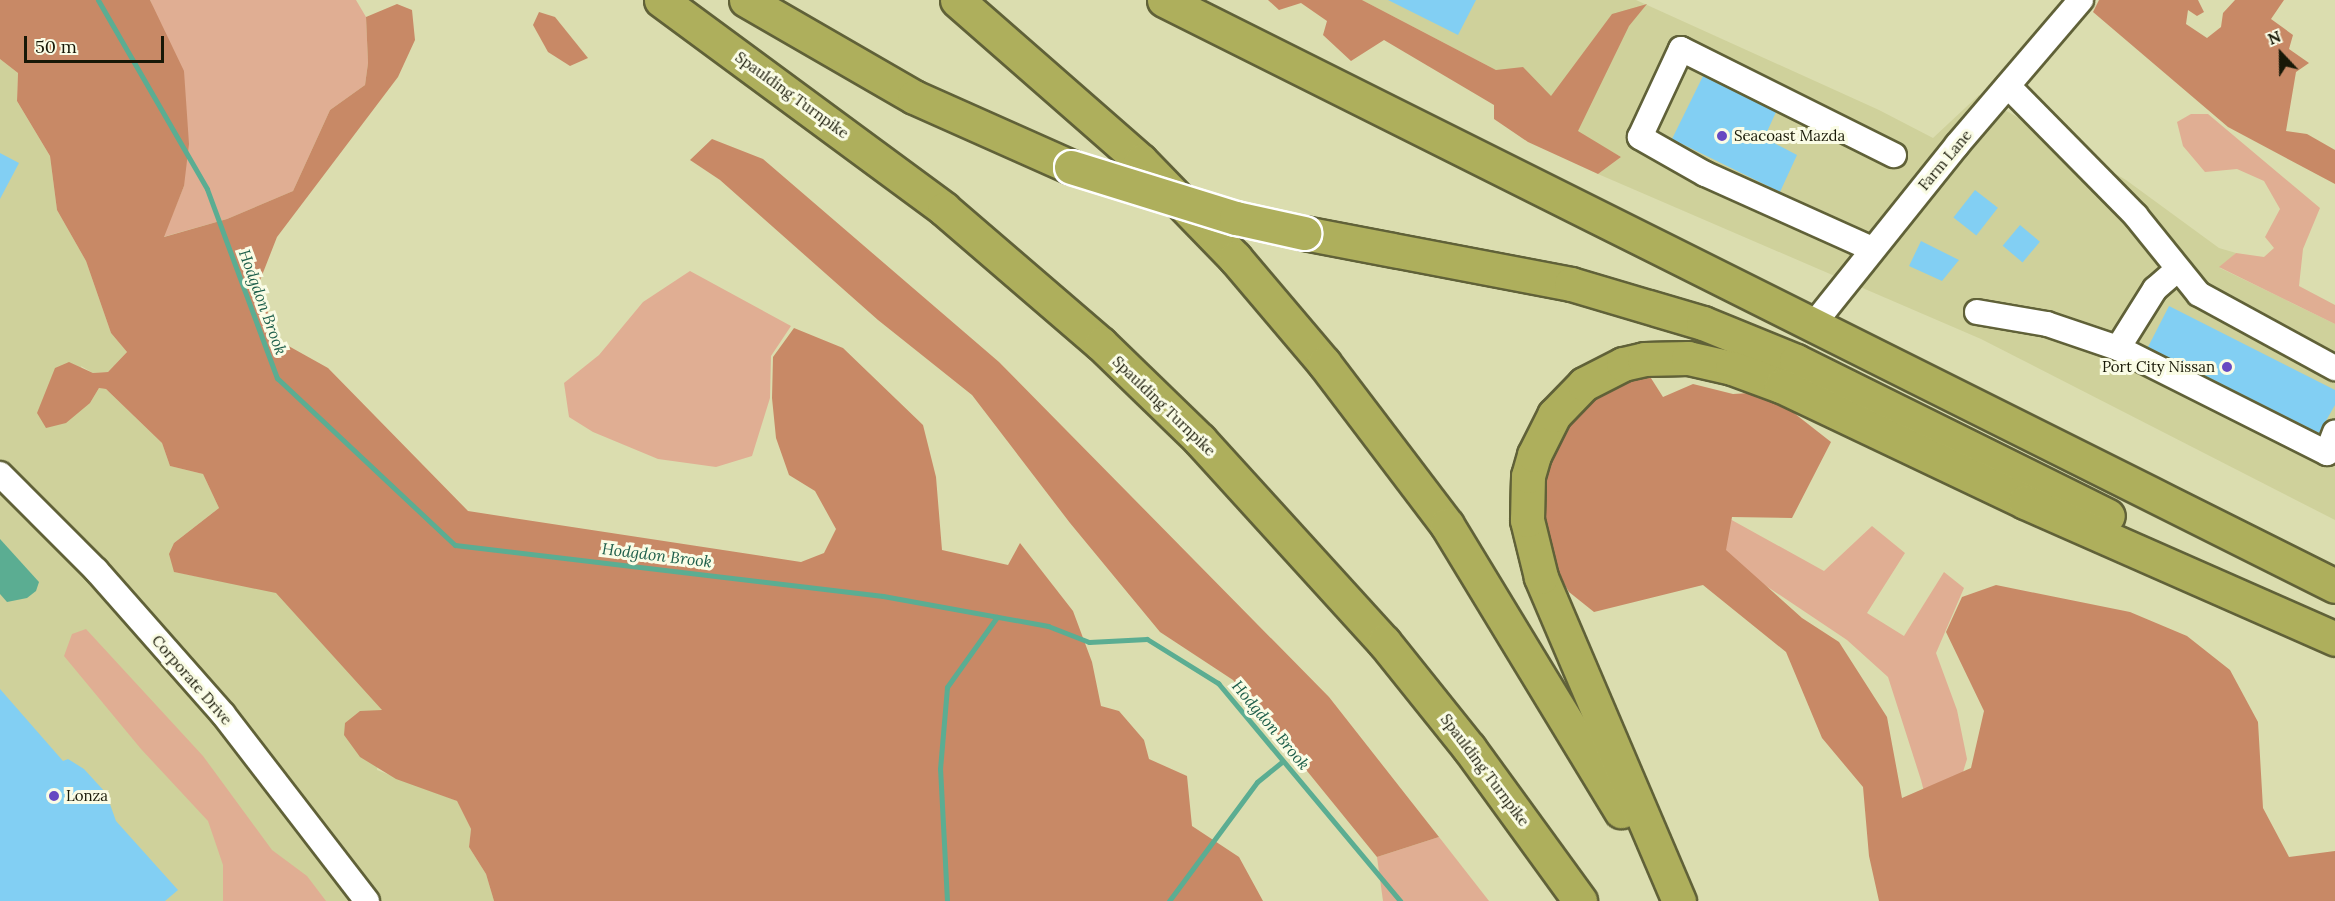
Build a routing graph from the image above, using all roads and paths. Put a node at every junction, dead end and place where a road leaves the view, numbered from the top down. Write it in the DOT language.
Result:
graph roads {
  1 [pos="661,0"];
  2 [pos="746,0"];
  3 [pos="957,0"];
  4 [pos="1164,0"];
  5 [pos="2081,0"];
  6 [pos="2008,86"];
  7 [pos="1894,154"];
  8 [pos="1872,249"];
  9 [pos="2177,270"];
  10 [pos="1977,312"];
  11 [pos="1813,325"];
  12 [pos="2118,348"];
  13 [pos="2335,368"];
  14 [pos="2332,447"];
  15 [pos="0,474"];
  16 [pos="2335,586"];
  17 [pos="2335,630"];
  18 [pos="2335,639"];
  19 [pos="368,901"];
  20 [pos="1580,901"];
  21 [pos="1672,901"];
  22 [pos="1679,901"];
  1 -- 20 [label="highway, Spaulding Turnpike"];
  2 -- 17 [label="highway, bridge"];
  3 -- 21 [label="highway"];
  4 -- 11 [label="highway"];
  5 -- 6 [label="street, Farm Lane"];
  6 -- 8 [label="street, Farm Lane"];
  6 -- 9 [label="street"];
  7 -- 8 [label="street"];
  8 -- 11 [label="street, Farm Lane"];
  9 -- 12 [label="street"];
  9 -- 13 [label="street"];
  10 -- 12 [label="street"];
  11 -- 16 [label="highway"];
  12 -- 14 [label="street"];
  15 -- 19 [label="street, Corporate Drive"];
  18 -- 22 [label="highway"];
}
